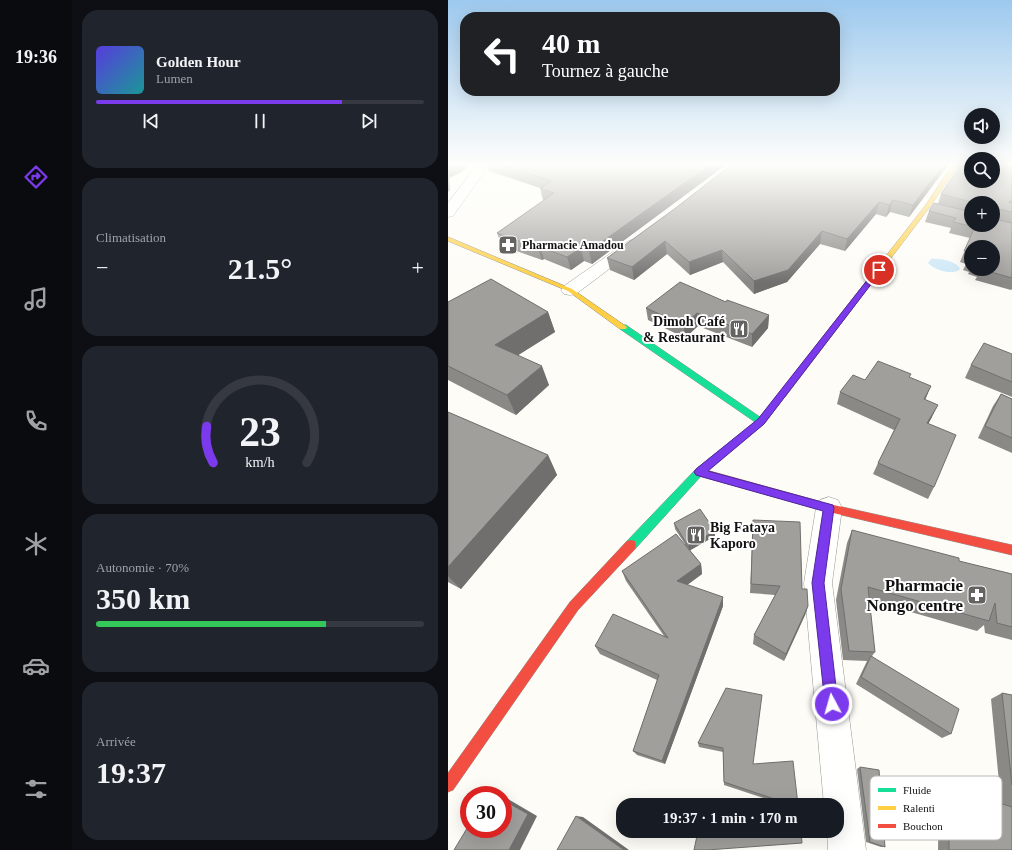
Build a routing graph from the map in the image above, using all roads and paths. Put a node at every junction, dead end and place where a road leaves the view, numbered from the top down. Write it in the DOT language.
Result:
graph roads {
  1 [pos="455,204"];
  2 [pos="930,204"];
  3 [pos="928,207"];
  4 [pos="942,211"];
  5 [pos="448,213"];
  6 [pos="640,238"];
  7 [pos="448,239"];
  8 [pos="570,290"];
  9 [pos="761,422"];
  10 [pos="699,472"];
  11 [pos="829,508"];
  12 [pos="1012,550"];
  13 [pos="448,785"];
  14 [pos="847,850"];
  1 -- 5 [label="street"];
  2 -- 3 [label="street"];
  3 -- 4 [label="street"];
  3 -- 9 [label="street"];
  6 -- 8 [label="street"];
  7 -- 8 [label="street"];
  8 -- 9 [label="street"];
  9 -- 10 [label="street"];
  10 -- 11 [label="street"];
  10 -- 13 [label="street"];
  11 -- 12 [label="street"];
  11 -- 14 [label="street"];
}
